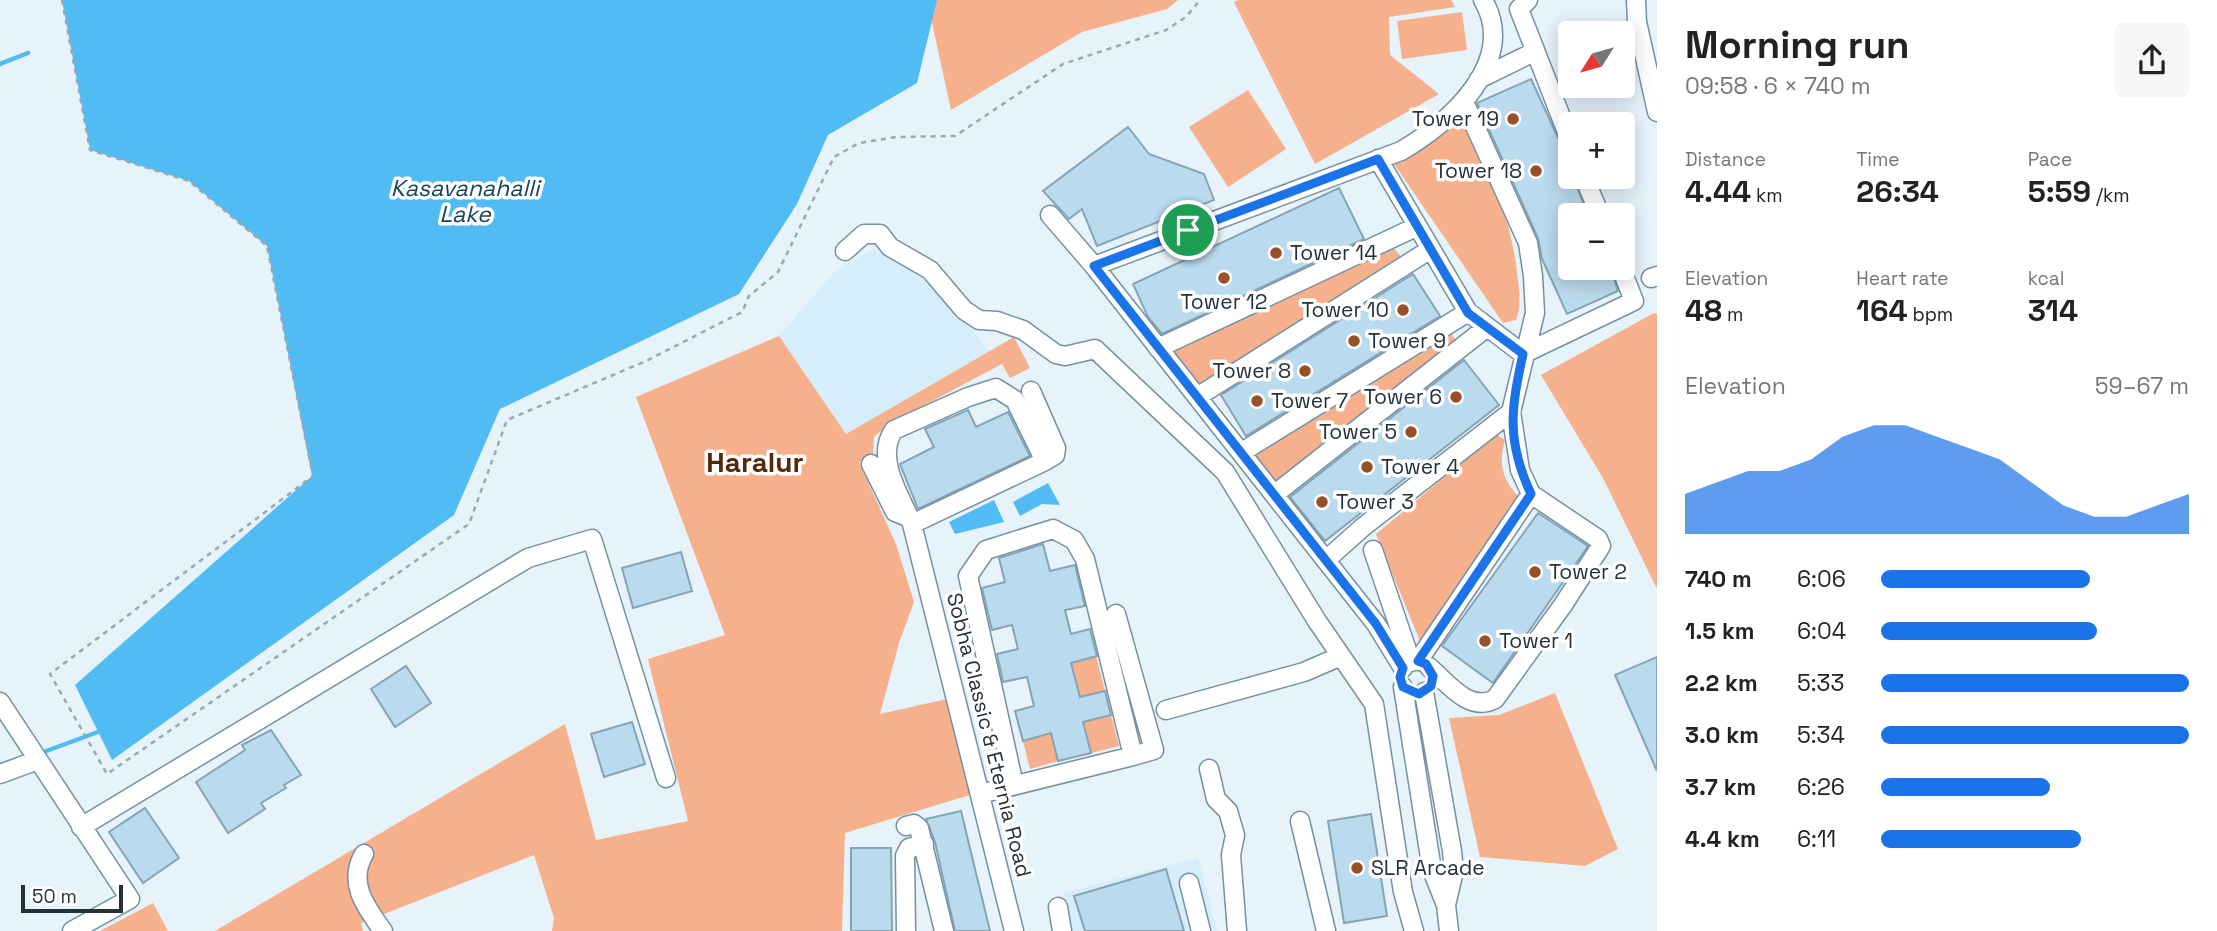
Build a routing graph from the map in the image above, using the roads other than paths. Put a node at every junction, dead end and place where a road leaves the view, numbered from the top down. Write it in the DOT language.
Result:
graph roads {
  1 [pos="1483,0"];
  2 [pos="1528,0"];
  3 [pos="1636,0"];
  4 [pos="1534,52"];
  5 [pos="1479,79"];
  6 [pos="1464,102"];
  7 [pos="1656,103"];
  8 [pos="1559,112"];
  9 [pos="1378,159"];
  10 [pos="1050,215"];
  11 [pos="1416,227"];
  12 [pos="1431,249"];
  13 [pos="845,251"];
  14 [pos="1094,266"];
  15 [pos="1626,280"];
  16 [pos="1468,313"];
  17 [pos="1486,328"];
  18 [pos="1158,348"];
  19 [pos="1523,354"];
  20 [pos="1031,391"];
  21 [pos="1197,397"];
  22 [pos="1511,412"];
  23 [pos="1242,452"];
  24 [pos="1045,461"];
  25 [pos="871,464"];
  26 [pos="1275,494"];
  27 [pos="1531,494"];
  28 [pos="911,521"];
  29 [pos="1373,550"];
  30 [pos="1326,560"];
  31 [pos="1116,614"];
  32 [pos="1341,656"];
  33 [pos="1415,664"];
  34 [pos="1403,687"];
  35 [pos="1424,692"];
  36 [pos="0,702"];
  37 [pos="1166,710"];
  38 [pos="36,756"];
  39 [pos="1133,756"];
  40 [pos="1209,769"];
  41 [pos="0,774"];
  42 [pos="666,778"];
  43 [pos="1014,785"];
  44 [pos="980,794"];
  45 [pos="1300,821"];
  46 [pos="906,826"];
  47 [pos="81,827"];
  48 [pos="924,844"];
  49 [pos="364,854"];
  50 [pos="1189,883"];
  51 [pos="1446,905"];
  52 [pos="1058,907"];
  53 [pos="72,931"];
  54 [pos="383,931"];
  55 [pos="906,931"];
  56 [pos="944,931"];
  57 [pos="1014,931"];
  58 [pos="1062,931"];
  59 [pos="1201,931"];
  60 [pos="1237,931"];
  61 [pos="1326,931"];
  62 [pos="1414,931"];
  63 [pos="1449,931"];
  1 -- 5 [label="street"];
  2 -- 4 [label="street"];
  3 -- 7 [label="street"];
  4 -- 5 [label="street"];
  4 -- 8 [label="street"];
  5 -- 6 [label="street"];
  6 -- 9 [label="street"];
  6 -- 19 [label="street"];
  9 -- 11 [label="street"];
  9 -- 14 [label="street"];
  10 -- 14 [label="street"];
  11 -- 12 [label="street"];
  11 -- 18 [label="street"];
  12 -- 16 [label="street"];
  12 -- 21 [label="street"];
  13 -- 32 [label="street"];
  14 -- 18 [label="street"];
  15 -- 19 [label="street"];
  16 -- 17 [label="street"];
  16 -- 23 [label="street"];
  17 -- 19 [label="street"];
  17 -- 26 [label="street"];
  18 -- 21 [label="street"];
  19 -- 22 [label="street"];
  20 -- 24 [label="street"];
  21 -- 23 [label="street"];
  22 -- 27 [label="street"];
  22 -- 30 [label="street"];
  23 -- 26 [label="street"];
  24 -- 28 [label="street"];
  24 -- 28 [label="street, Sobha Classic & Eternia Road"];
  25 -- 28 [label="street"];
  26 -- 30 [label="street"];
  27 -- 33 [label="street"];
  27 -- 33 [label="street"];
  28 -- 44 [label="street, Sobha Classic & Eternia Road"];
  29 -- 33 [label="street"];
  30 -- 33 [label="street"];
  31 -- 39 [label="street"];
  32 -- 37 [label="street"];
  32 -- 62 [label="street"];
  33 -- 34 [label="street"];
  33 -- 35 [label="street"];
  34 -- 35 [label="street"];
  34 -- 51 [label="street"];
  35 -- 51 [label="street"];
  36 -- 38 [label="street"];
  38 -- 41 [label="street"];
  38 -- 47 [label="street"];
  39 -- 43 [label="street"];
  39 -- 43 [label="street"];
  40 -- 60 [label="street"];
  42 -- 47 [label="street"];
  43 -- 44 [label="street"];
  44 -- 57 [label="street, Sobha Classic & Eternia Road"];
  45 -- 61 [label="street"];
  46 -- 48 [label="street"];
  47 -- 53 [label="street"];
  48 -- 55 [label="street"];
  48 -- 56 [label="street"];
  49 -- 54 [label="street"];
  50 -- 59 [label="street"];
  51 -- 63 [label="street"];
  52 -- 58 [label="street"];
}
